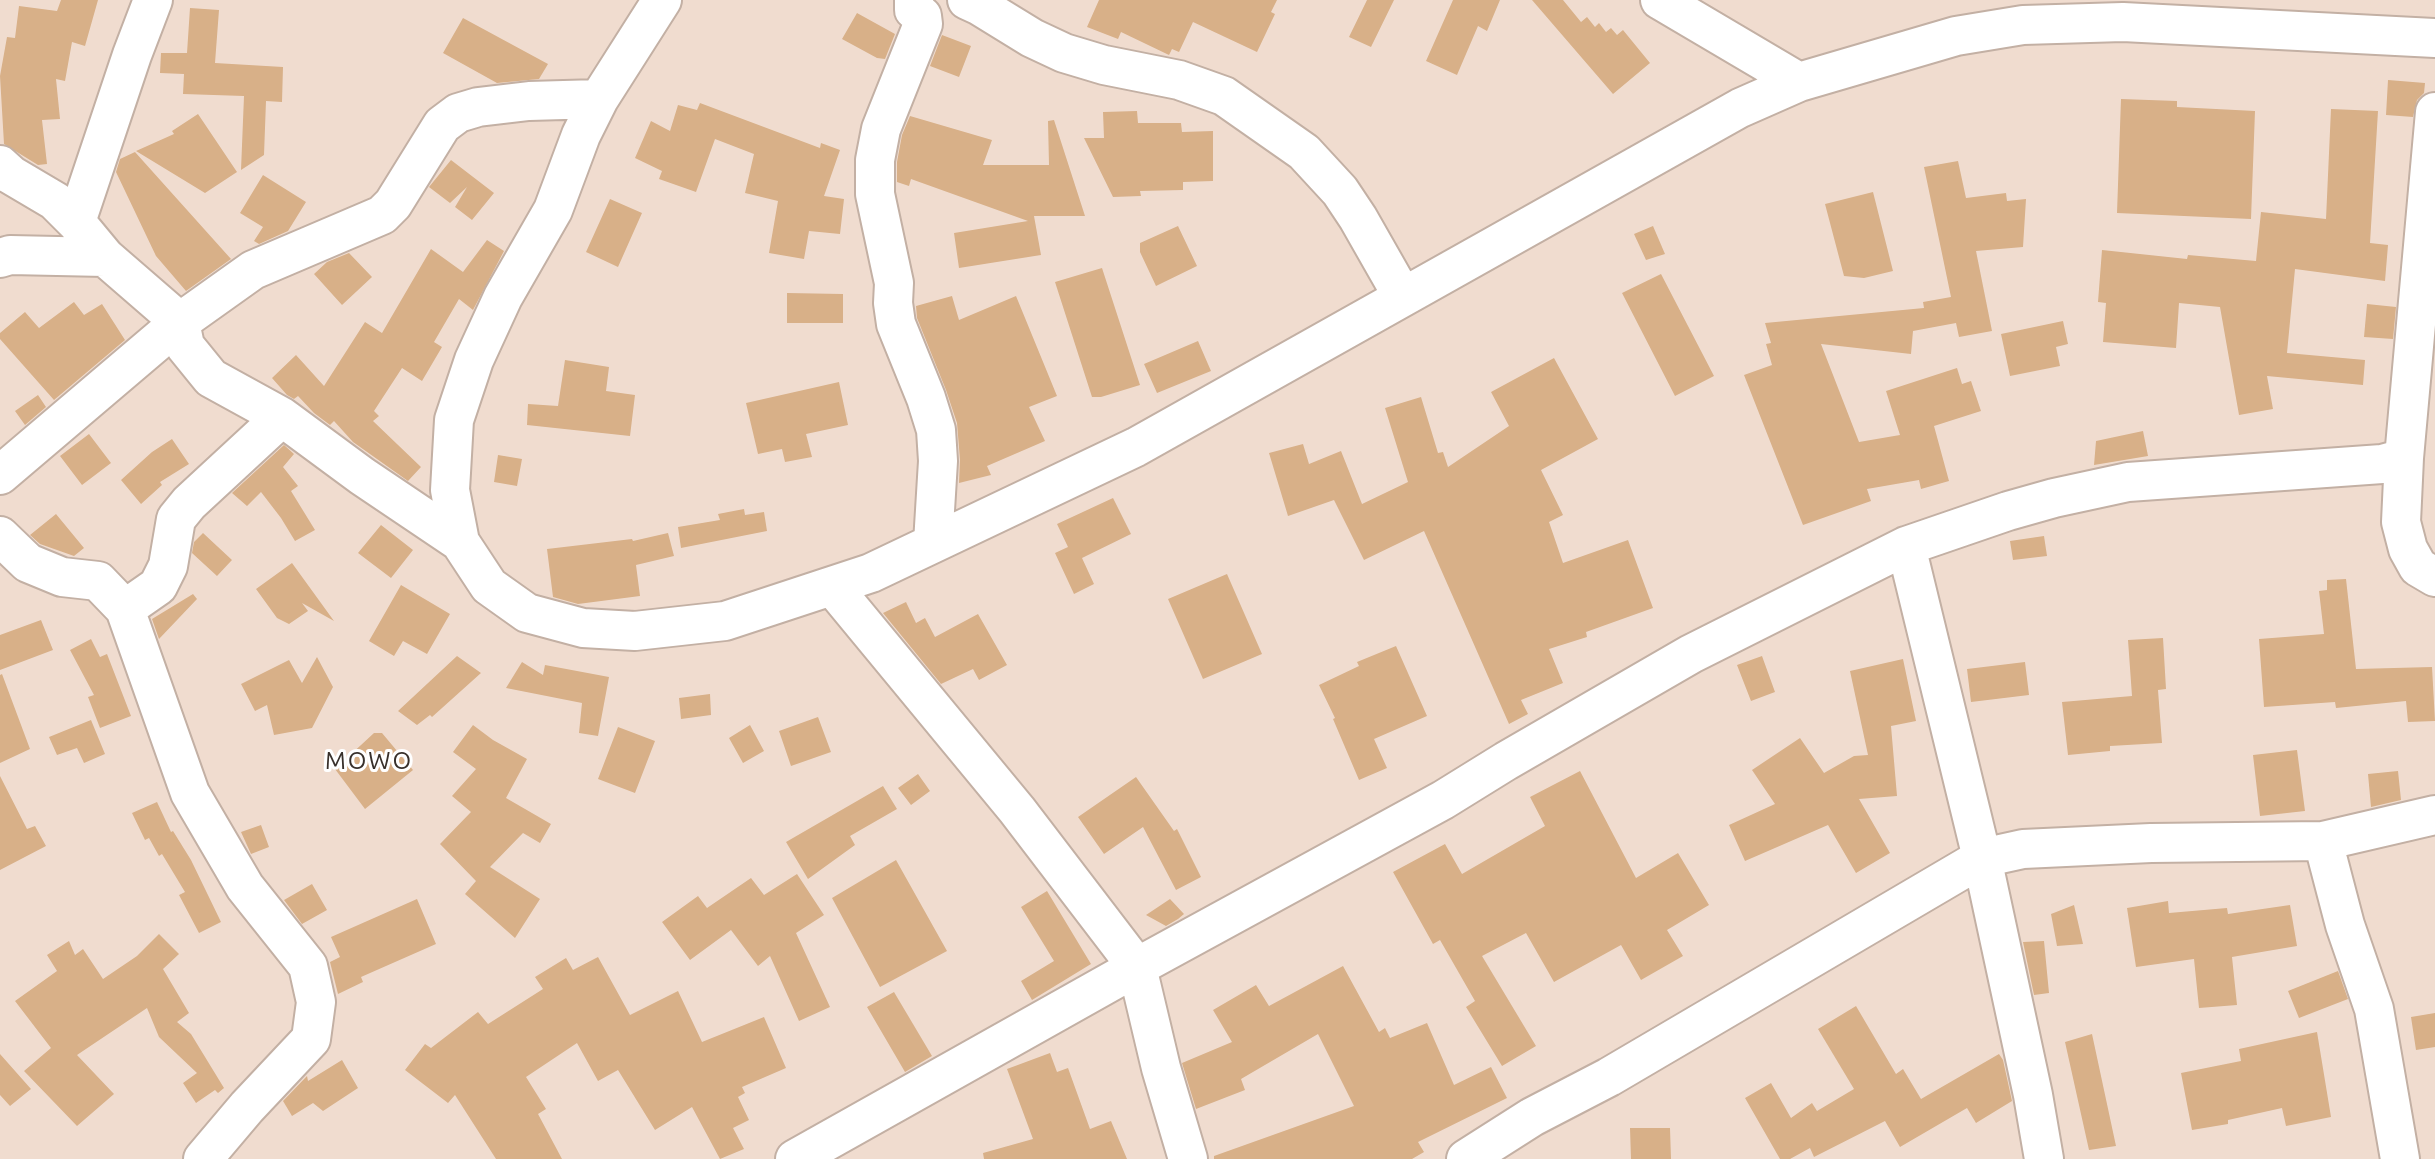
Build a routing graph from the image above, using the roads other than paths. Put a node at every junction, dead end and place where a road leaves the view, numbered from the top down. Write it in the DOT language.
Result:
graph roads {
  1 [pos="153,0"];
  2 [pos="662,0"];
  3 [pos="914,0"];
  4 [pos="967,0"];
  5 [pos="1660,0"];
  6 [pos="2435,38"];
  7 [pos="1799,82"];
  8 [pos="599,99"];
  9 [pos="2435,112"];
  10 [pos="0,165"];
  11 [pos="76,222"];
  12 [pos="104,257"];
  13 [pos="0,258"];
  14 [pos="1403,298"];
  15 [pos="180,322"];
  16 [pos="282,417"];
  17 [pos="2404,458"];
  18 [pos="0,475"];
  19 [pos="0,536"];
  20 [pos="460,542"];
  21 [pos="933,543"];
  22 [pos="1906,546"];
  23 [pos="2435,577"];
  24 [pos="832,586"];
  25 [pos="125,609"];
  26 [pos="2435,815"];
  27 [pos="2323,841"];
  28 [pos="1982,858"];
  29 [pos="1137,967"];
  30 [pos="203,1159"];
  31 [pos="795,1159"];
  32 [pos="1188,1159"];
  33 [pos="1466,1159"];
  34 [pos="2044,1159"];
  35 [pos="2400,1159"];
  1 -- 11 [label="street"];
  2 -- 8 [label="street"];
  3 -- 21 [label="street"];
  4 -- 14 [label="street"];
  5 -- 7 [label="street"];
  6 -- 7 [label="street"];
  7 -- 14 [label="street"];
  8 -- 15 [label="street"];
  8 -- 20 [label="street"];
  9 -- 17 [label="street"];
  10 -- 11 [label="street"];
  11 -- 12 [label="street"];
  12 -- 13 [label="street"];
  12 -- 15 [label="street"];
  14 -- 21 [label="street"];
  15 -- 16 [label="street"];
  15 -- 18 [label="street"];
  16 -- 20 [label="street"];
  16 -- 25 [label="street"];
  17 -- 22 [label="street"];
  17 -- 23 [label="street"];
  19 -- 25 [label="street"];
  20 -- 24 [label="street"];
  21 -- 24 [label="street"];
  22 -- 28 [label="street"];
  22 -- 29 [label="street"];
  24 -- 29 [label="street"];
  25 -- 30 [label="street"];
  26 -- 27 [label="street"];
  27 -- 28 [label="street"];
  27 -- 35 [label="street"];
  28 -- 33 [label="street"];
  28 -- 34 [label="street"];
  29 -- 31 [label="street"];
  29 -- 32 [label="street"];
}
